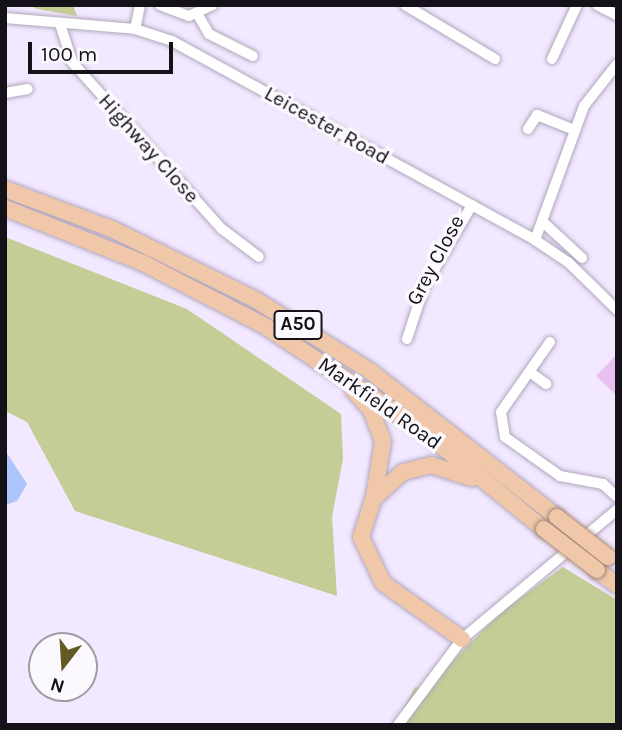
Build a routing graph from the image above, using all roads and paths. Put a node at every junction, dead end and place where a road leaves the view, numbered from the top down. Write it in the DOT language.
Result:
graph roads {
  1 [pos="140,5"];
  2 [pos="160,5"];
  3 [pos="213,5"];
  4 [pos="405,5"];
  5 [pos="577,5"];
  6 [pos="597,5"];
  7 [pos="617,15"];
  8 [pos="5,18"];
  9 [pos="200,20"];
  10 [pos="60,24"];
  11 [pos="135,29"];
  12 [pos="253,56"];
  13 [pos="495,59"];
  14 [pos="552,59"];
  15 [pos="617,64"];
  16 [pos="612,80"];
  17 [pos="28,89"];
  18 [pos="5,93"];
  19 [pos="528,129"];
  20 [pos="574,130"];
  21 [pos="5,189"];
  22 [pos="469,204"];
  23 [pos="5,208"];
  24 [pos="543,222"];
  25 [pos="535,240"];
  26 [pos="259,257"];
  27 [pos="582,258"];
  28 [pos="617,310"];
  29 [pos="406,319"];
  30 [pos="407,339"];
  31 [pos="550,342"];
  32 [pos="326,364"];
  33 [pos="531,373"];
  34 [pos="546,384"];
  35 [pos="494,488"];
  36 [pos="617,497"];
  37 [pos="373,499"];
  38 [pos="617,510"];
  39 [pos="612,561"];
  40 [pos="617,585"];
  41 [pos="462,639"];
  42 [pos="398,725"];
  1 -- 11 [label="street"];
  2 -- 9 [label="street"];
  3 -- 9 [label="street"];
  4 -- 13 [label="street"];
  5 -- 14 [label="street"];
  6 -- 7 [label="street"];
  8 -- 10 [label="street, Leicester Road"];
  9 -- 12 [label="street"];
  10 -- 11 [label="street, Leicester Road"];
  10 -- 26 [label="street, Highway Close"];
  11 -- 22 [label="street, Leicester Road"];
  15 -- 16 [label="street"];
  16 -- 20 [label="street"];
  17 -- 18 [label="street"];
  19 -- 20 [label="street"];
  20 -- 24 [label="street"];
  21 -- 39 [label="highway, Markfield Road / A50, bridge"];
  22 -- 25 [label="street, Leicester Road"];
  22 -- 29 [label="street, Grey Close"];
  22 -- 30 [label="street"];
  23 -- 32 [label="highway, Markfield Road / A50"];
  24 -- 25 [label="street"];
  24 -- 27 [label="street"];
  25 -- 28 [label="street, Leicester Road"];
  31 -- 33 [label="street"];
  32 -- 35 [label="highway, Markfield Road / A50"];
  32 -- 37 [label="highway"];
  33 -- 34 [label="street"];
  33 -- 36 [label="street"];
  35 -- 37 [label="highway"];
  35 -- 40 [label="highway, Markfield Road / A50, bridge"];
  37 -- 41 [label="highway"];
  38 -- 41 [label="street"];
  41 -- 42 [label="street"];
}
